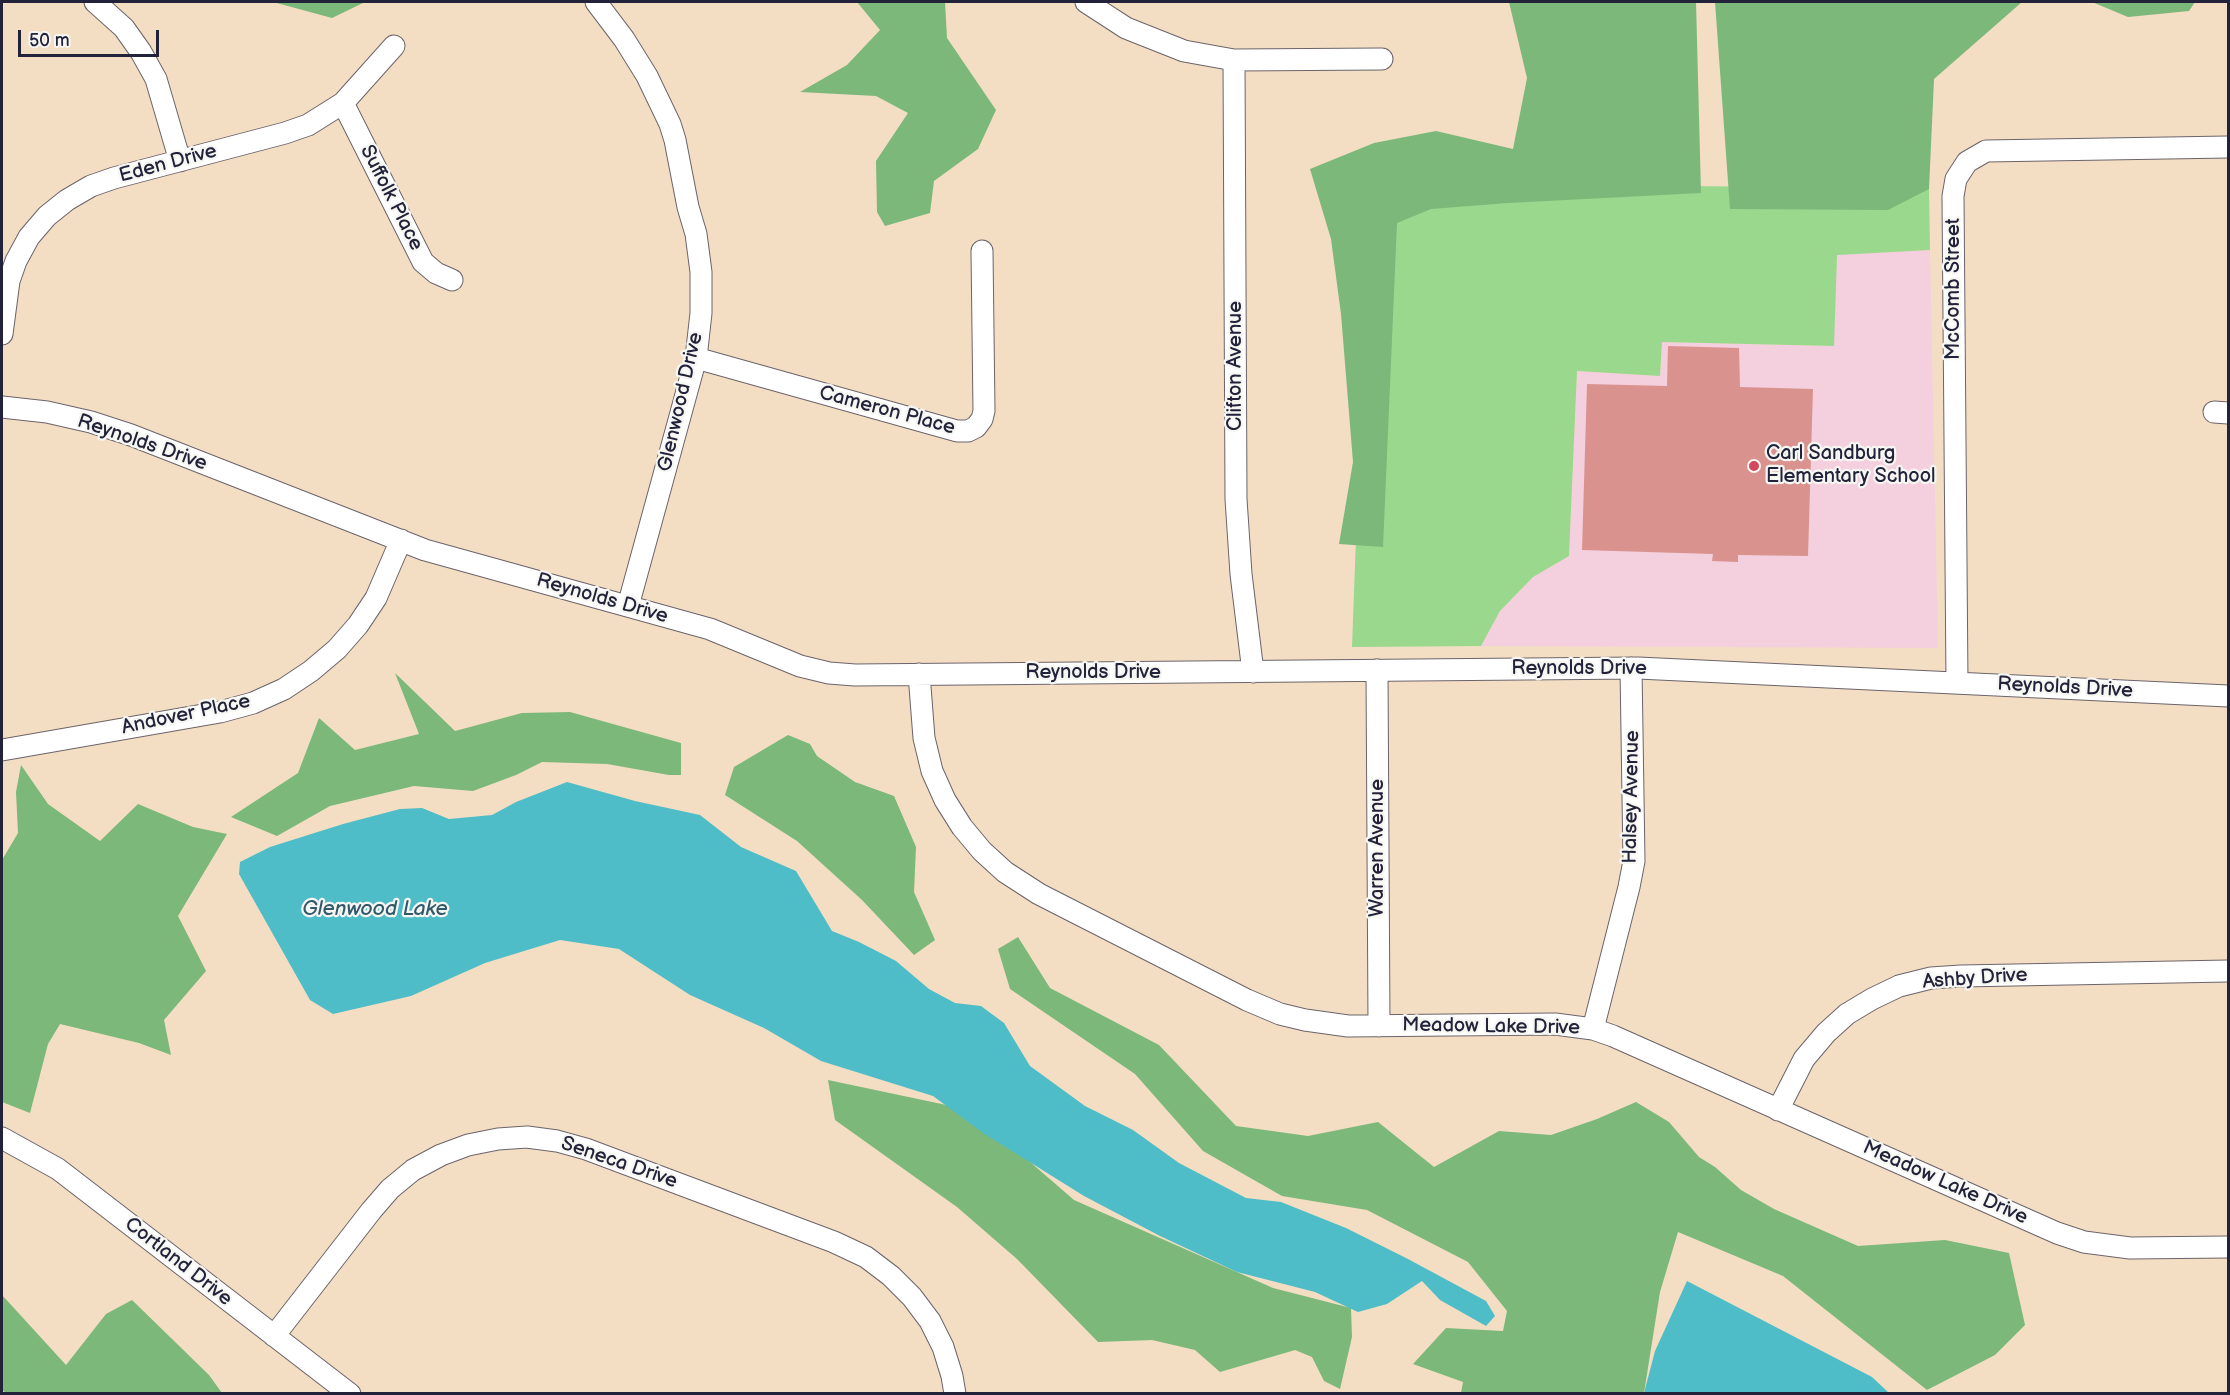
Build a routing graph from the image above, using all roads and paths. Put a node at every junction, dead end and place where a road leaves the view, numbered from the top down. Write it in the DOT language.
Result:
graph roads {
  1 [pos="96,2"];
  2 [pos="596,2"];
  3 [pos="1086,2"];
  4 [pos="394,46"];
  5 [pos="1382,59"];
  6 [pos="1234,60"];
  7 [pos="343,103"];
  8 [pos="2229,147"];
  9 [pos="180,161"];
  10 [pos="982,251"];
  11 [pos="5,280"];
  12 [pos="452,280"];
  13 [pos="2,334"];
  14 [pos="696,358"];
  15 [pos="2,406"];
  16 [pos="401,540"];
  17 [pos="628,606"];
  18 [pos="1631,668"];
  19 [pos="1377,670"];
  20 [pos="1253,672"];
  21 [pos="919,674"];
  22 [pos="1957,683"];
  23 [pos="2229,696"];
  24 [pos="2,750"];
  25 [pos="2229,971"];
  26 [pos="1379,1026"];
  27 [pos="1593,1029"];
  28 [pos="1778,1110"];
  29 [pos="2,1138"];
  30 [pos="2229,1247"];
  31 [pos="274,1336"];
  32 [pos="350,1394"];
  33 [pos="955,1394"];
  1 -- 9 [label="street"];
  2 -- 14 [label="street, Glenwood Drive"];
  3 -- 6 [label="street"];
  4 -- 7 [label="street, Eden Drive"];
  5 -- 6 [label="street"];
  6 -- 20 [label="street, Clifton Avenue"];
  7 -- 9 [label="street, Eden Drive"];
  7 -- 12 [label="street, Suffolk Place"];
  8 -- 22 [label="street, McComb Street"];
  9 -- 11 [label="street, Eden Drive"];
  10 -- 14 [label="street, Cameron Place"];
  11 -- 13 [label="street, Eden Drive"];
  14 -- 17 [label="street, Glenwood Drive"];
  15 -- 16 [label="street, Reynolds Drive"];
  16 -- 17 [label="street, Reynolds Drive"];
  16 -- 24 [label="street, Andover Place"];
  17 -- 21 [label="street, Reynolds Drive"];
  18 -- 19 [label="street, Reynolds Drive"];
  18 -- 22 [label="street, Reynolds Drive"];
  18 -- 27 [label="street, Halsey Avenue"];
  19 -- 20 [label="street, Reynolds Drive"];
  19 -- 26 [label="street, Warren Avenue"];
  20 -- 21 [label="street, Reynolds Drive"];
  21 -- 26 [label="street, Meadow Lake Drive"];
  22 -- 23 [label="street, Reynolds Drive"];
  25 -- 28 [label="street, Ashby Drive"];
  26 -- 27 [label="street, Meadow Lake Drive"];
  27 -- 28 [label="street, Meadow Lake Drive"];
  28 -- 30 [label="street, Meadow Lake Drive"];
  29 -- 31 [label="street, Cortland Drive"];
  31 -- 32 [label="street, Cortland Drive"];
  31 -- 33 [label="street, Seneca Drive"];
}
